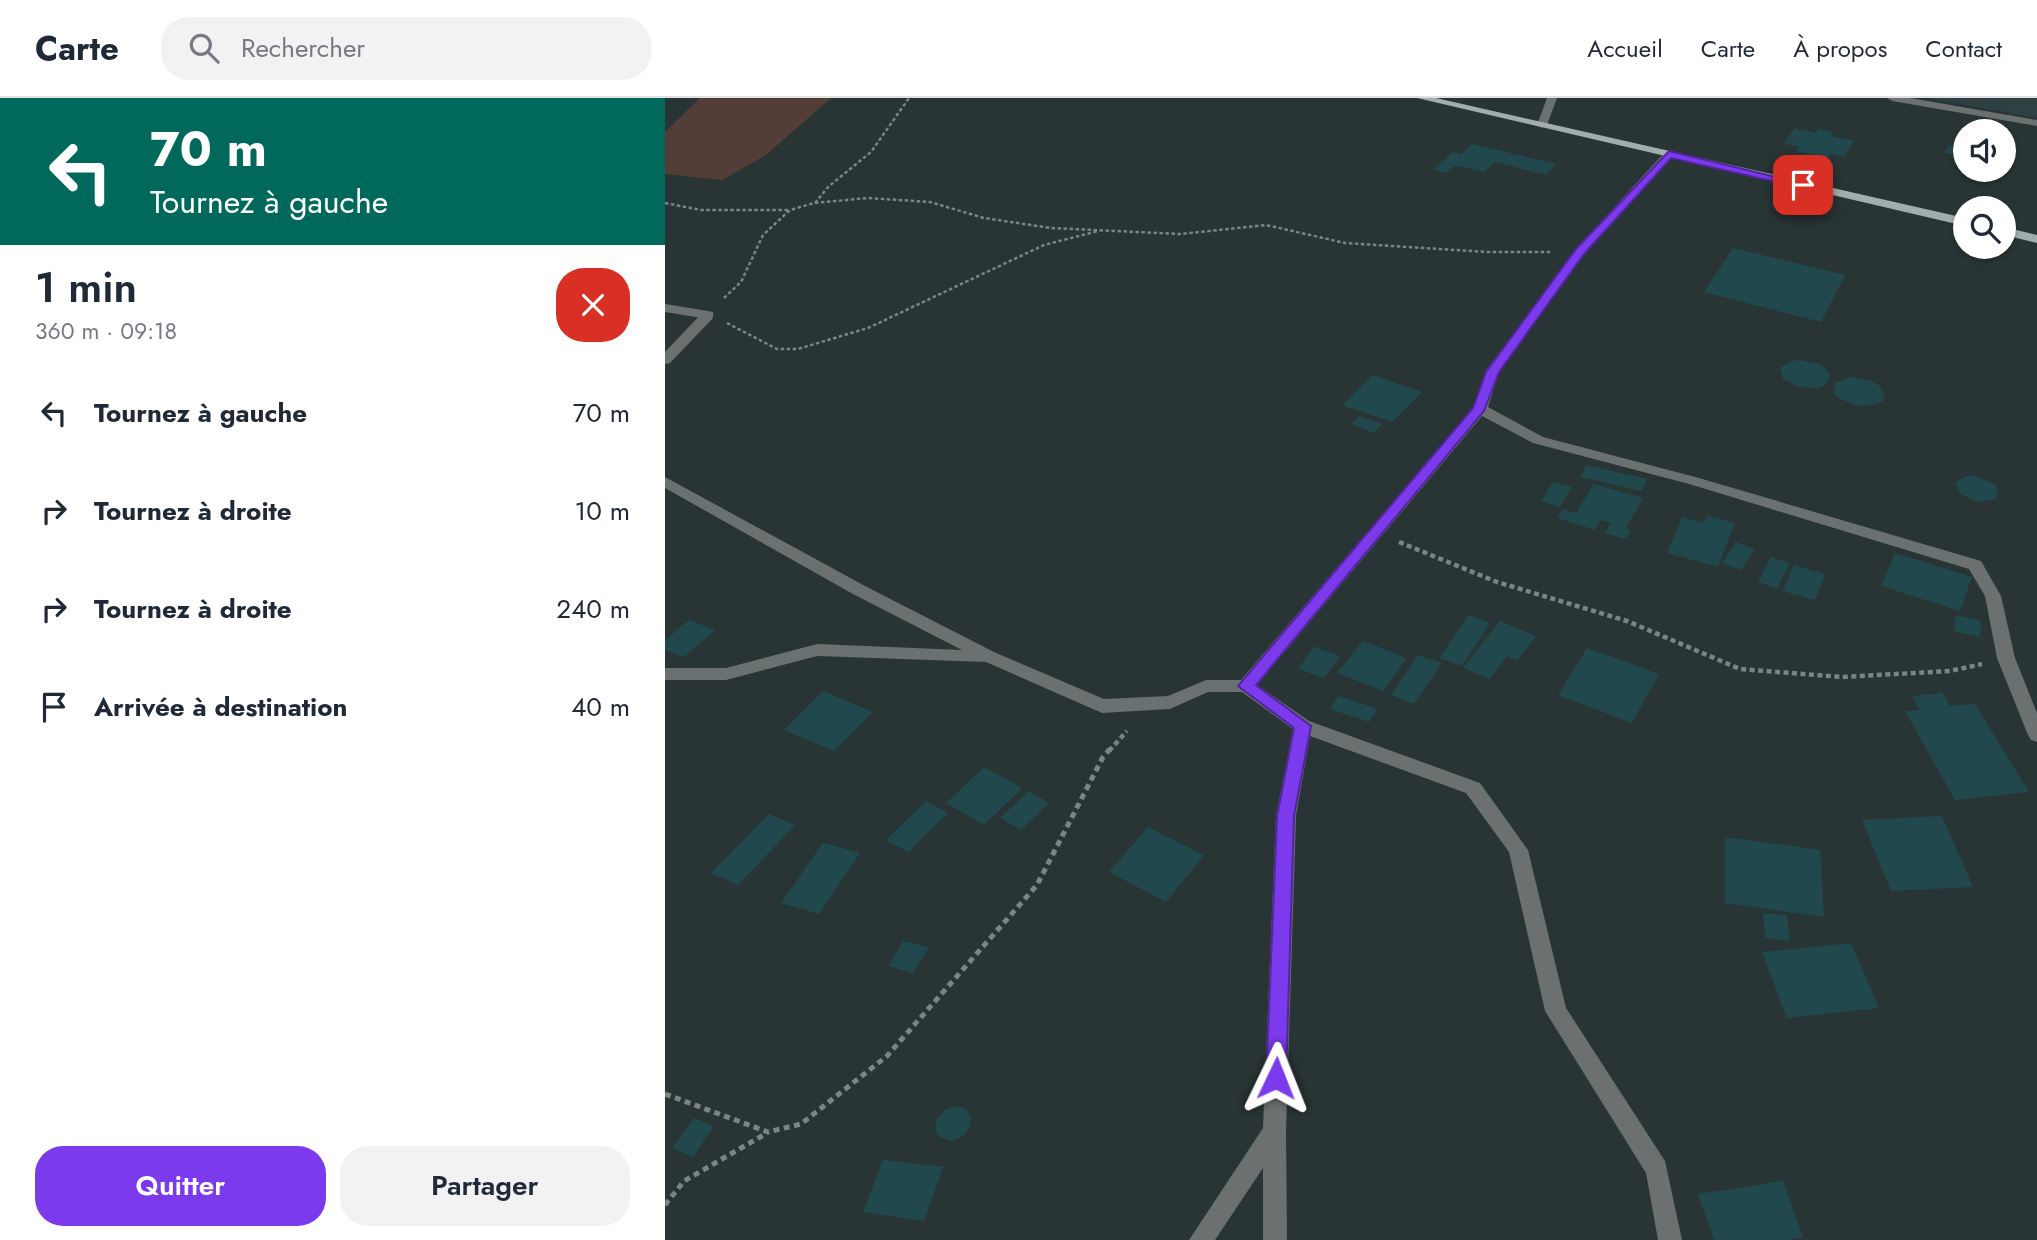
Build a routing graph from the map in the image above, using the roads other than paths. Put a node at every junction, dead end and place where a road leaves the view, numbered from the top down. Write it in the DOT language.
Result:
graph roads {
  1 [pos="1422,98"];
  2 [pos="1552,98"];
  3 [pos="1892,98"];
  4 [pos="2037,122"];
  5 [pos="1542,125"];
  6 [pos="1669,154"];
  7 [pos="1953,219"];
  8 [pos="2016,234"];
  9 [pos="2037,239"];
  10 [pos="665,308"];
  11 [pos="708,315"];
  12 [pos="665,360"];
  13 [pos="1480,408"];
  14 [pos="665,482"];
  15 [pos="990,657"];
  16 [pos="665,674"];
  17 [pos="1246,686"];
  18 [pos="1303,726"];
  19 [pos="2037,735"];
  20 [pos="1274,1131"];
  21 [pos="1201,1240"];
  22 [pos="1275,1240"];
  23 [pos="1671,1240"];
  1 -- 5 [label="main road"];
  2 -- 5 [label="street"];
  3 -- 4 [label="street"];
  5 -- 6 [label="main road"];
  6 -- 7 [label="main road"];
  6 -- 13 [label="street"];
  8 -- 9 [label="main road"];
  10 -- 11 [label="lane"];
  11 -- 12 [label="street"];
  13 -- 17 [label="street"];
  13 -- 19 [label="street"];
  14 -- 15 [label="street"];
  15 -- 16 [label="street"];
  15 -- 17 [label="street"];
  17 -- 18 [label="street"];
  18 -- 20 [label="street"];
  18 -- 23 [label="street"];
  20 -- 21 [label="street"];
  20 -- 22 [label="street"];
}
